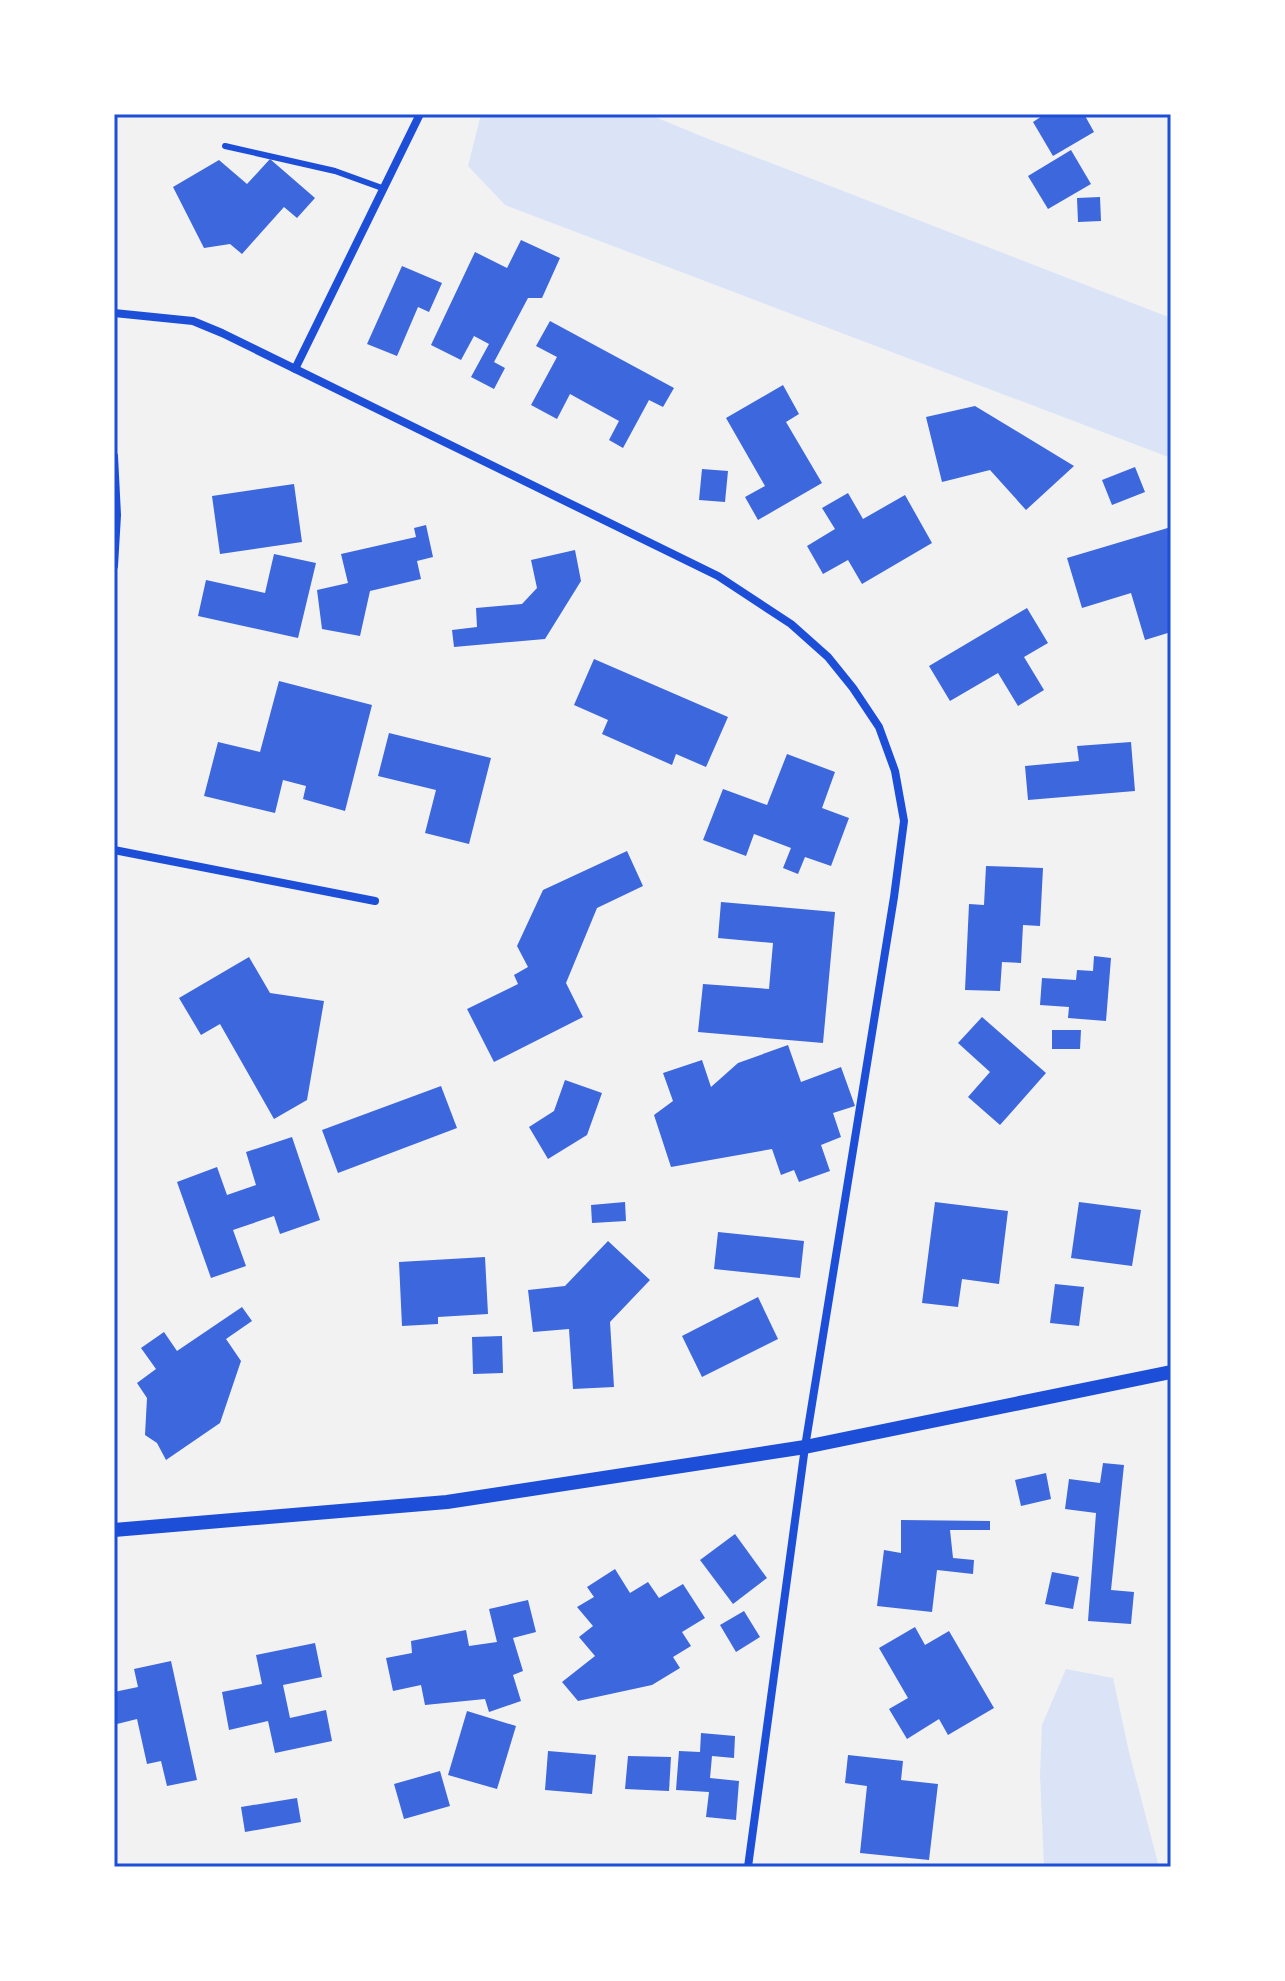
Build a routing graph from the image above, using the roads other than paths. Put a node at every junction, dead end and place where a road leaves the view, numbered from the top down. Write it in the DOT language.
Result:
graph roads {
  1 [pos="420,114"];
  2 [pos="225,146"];
  3 [pos="382,188"];
  4 [pos="114,313"];
  5 [pos="295,369"];
  6 [pos="114,456"];
  7 [pos="114,566"];
  8 [pos="114,850"];
  9 [pos="375,901"];
  10 [pos="1171,1372"];
  11 [pos="805,1447"];
  12 [pos="114,1530"];
  13 [pos="748,1867"];
  1 -- 3 [label="street"];
  2 -- 3 [label="lane"];
  3 -- 5 [label="street"];
  4 -- 5 [label="street"];
  5 -- 11 [label="street"];
  6 -- 7 [label="street"];
  8 -- 9 [label="street"];
  10 -- 11 [label="street"];
  11 -- 12 [label="street"];
  11 -- 13 [label="street"];
}
